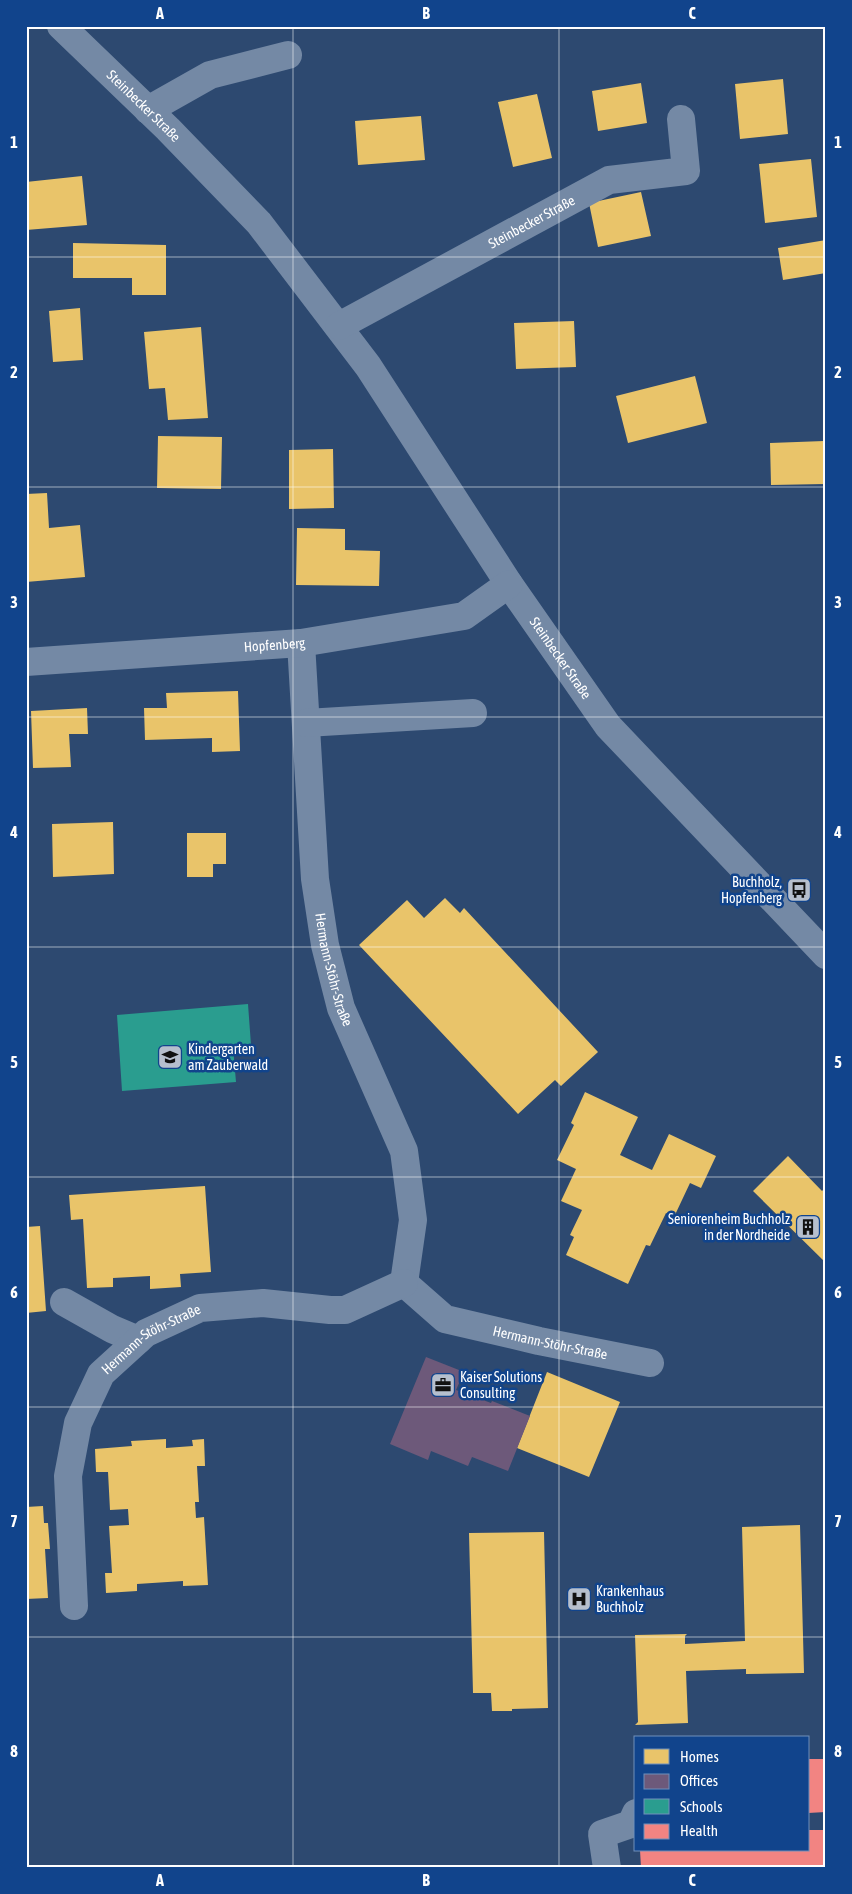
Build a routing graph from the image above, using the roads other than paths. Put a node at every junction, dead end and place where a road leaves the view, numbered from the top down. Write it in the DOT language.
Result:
graph roads {
  1 [pos="61,26"];
  2 [pos="288,55"];
  3 [pos="148,110"];
  4 [pos="681,119"];
  5 [pos="338,326"];
  6 [pos="509,584"];
  7 [pos="301,643"];
  8 [pos="26,662"];
  9 [pos="473,713"];
  10 [pos="306,723"];
  11 [pos="826,955"];
  12 [pos="404,1283"];
  13 [pos="64,1302"];
  14 [pos="138,1340"];
  15 [pos="650,1363"];
  16 [pos="74,1606"];
  17 [pos="634,1818"];
  18 [pos="607,1868"];
  1 -- 3 [label="street, Steinbecker Straße"];
  2 -- 3 [label="street"];
  3 -- 5 [label="street, Steinbecker Straße"];
  4 -- 5 [label="street, Steinbecker Straße"];
  5 -- 6 [label="street, Steinbecker Straße"];
  6 -- 7 [label="street, Hopfenberg"];
  6 -- 11 [label="street, Steinbecker Straße"];
  7 -- 8 [label="street, Hopfenberg"];
  7 -- 10 [label="street, Hermann-Stöhr-Straße"];
  9 -- 10 [label="street"];
  10 -- 12 [label="street, Hermann-Stöhr-Straße"];
  12 -- 14 [label="street, Hermann-Stöhr-Straße"];
  12 -- 15 [label="street, Hermann-Stöhr-Straße"];
  13 -- 14 [label="street"];
  14 -- 16 [label="street, Hermann-Stöhr-Straße"];
  17 -- 18 [label="street"];
}
